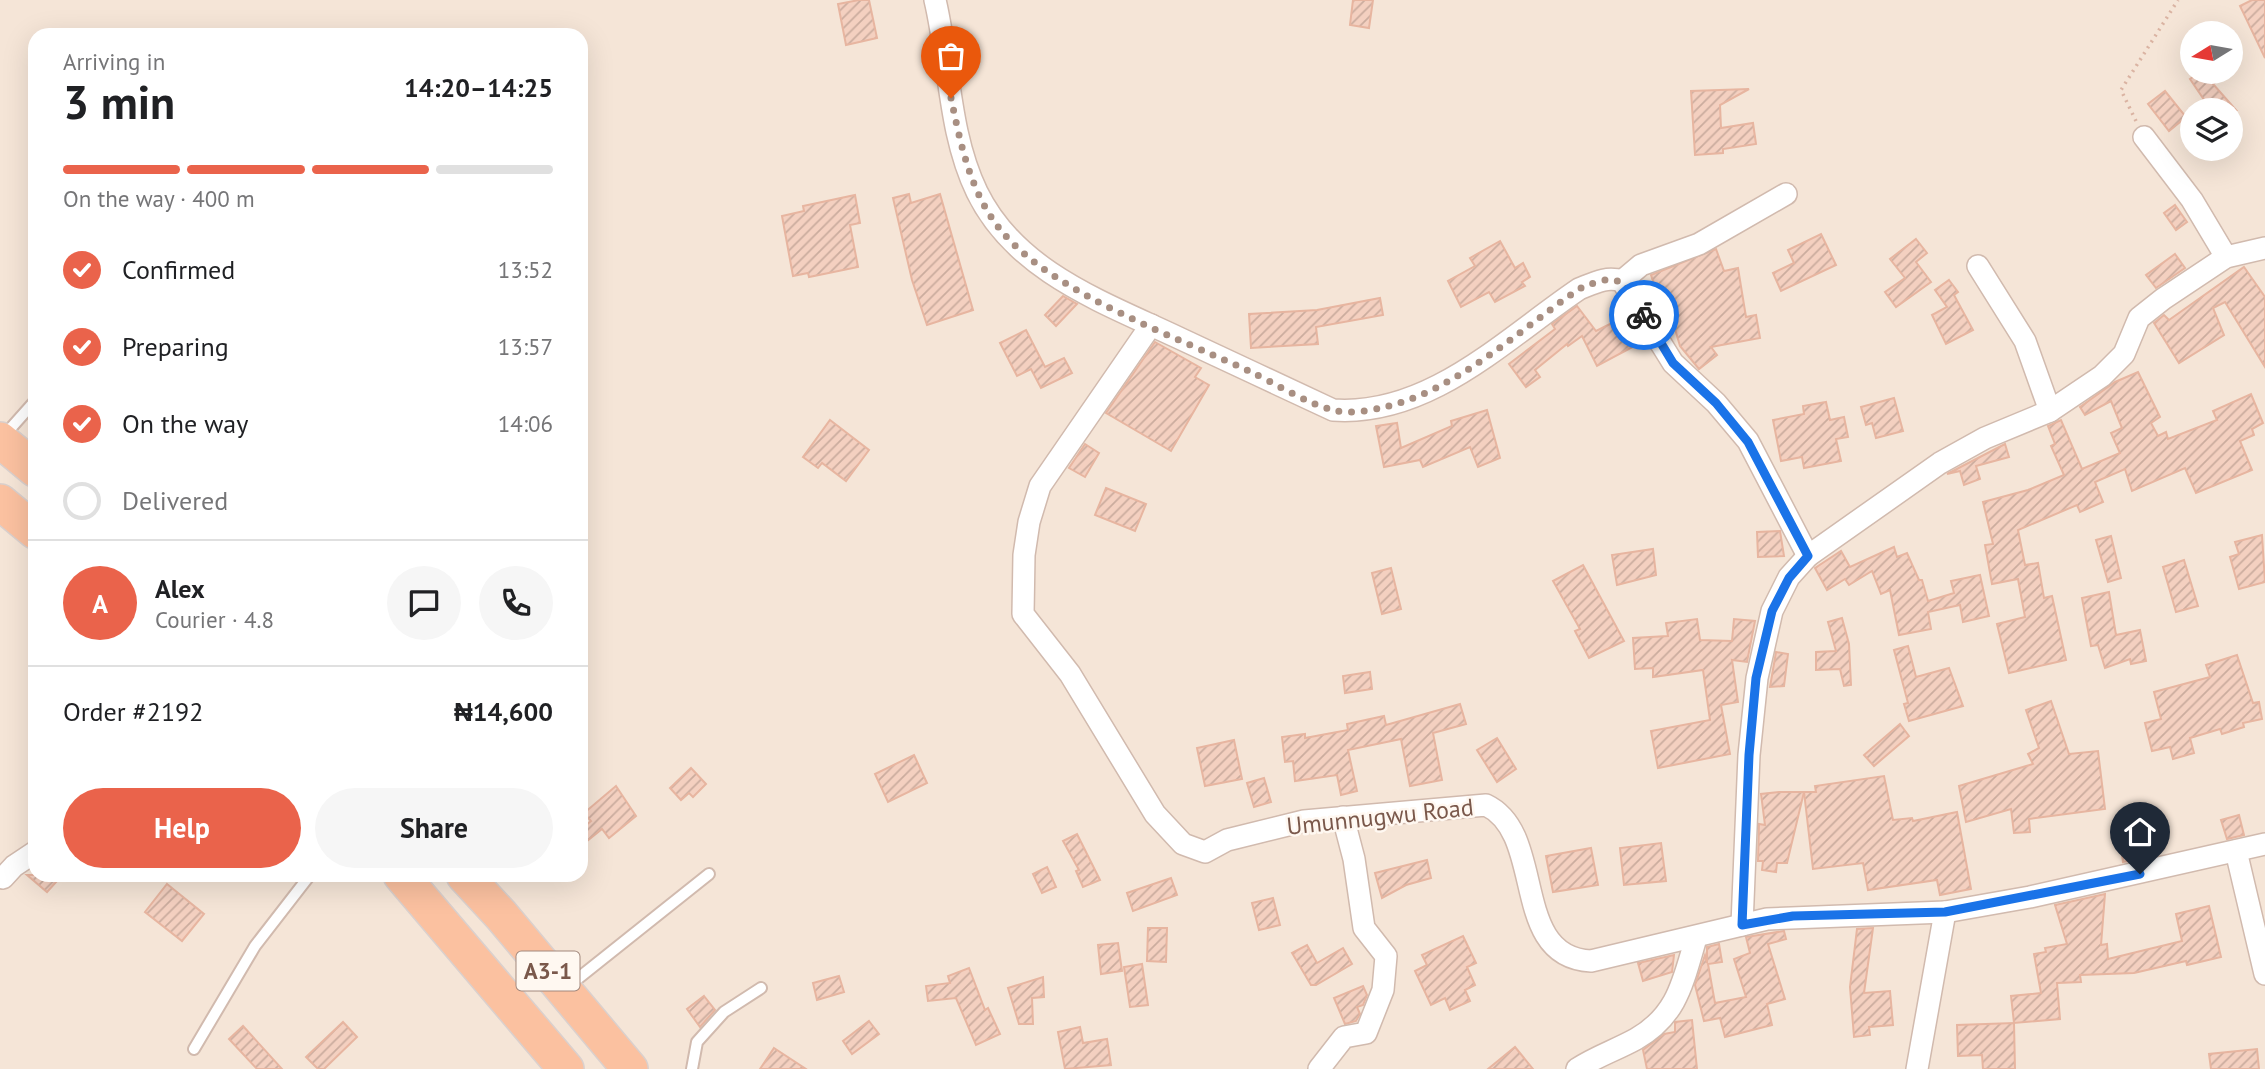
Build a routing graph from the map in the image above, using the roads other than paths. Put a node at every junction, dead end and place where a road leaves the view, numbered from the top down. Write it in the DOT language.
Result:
graph roads {
  1 [pos="935,0"];
  2 [pos="2144,137"];
  3 [pos="1786,194"];
  4 [pos="2265,248"];
  5 [pos="2226,257"];
  6 [pos="1978,266"];
  7 [pos="1622,281"];
  8 [pos="1151,325"];
  9 [pos="28,409"];
  10 [pos="2050,411"];
  11 [pos="0,440"];
  12 [pos="28,463"];
  13 [pos="0,502"];
  14 [pos="28,525"];
  15 [pos="1808,556"];
  16 [pos="1343,817"];
  17 [pos="2265,844"];
  18 [pos="2236,851"];
  19 [pos="28,857"];
  20 [pos="709,874"];
  21 [pos="3,878"];
  22 [pos="305,882"];
  23 [pos="407,882"];
  24 [pos="470,882"];
  25 [pos="1945,912"];
  26 [pos="1742,925"];
  27 [pos="1696,938"];
  28 [pos="2265,974"];
  29 [pos="761,988"];
  30 [pos="564,990"];
  31 [pos="194,1049"];
  32 [pos="566,1069"];
  33 [pos="629,1069"];
  34 [pos="692,1069"];
  35 [pos="1320,1069"];
  36 [pos="1577,1069"];
  37 [pos="1917,1069"];
  1 -- 8 [label="street"];
  2 -- 5 [label="street"];
  3 -- 7 [label="street"];
  4 -- 5 [label="street"];
  5 -- 10 [label="street"];
  6 -- 10 [label="street"];
  7 -- 8 [label="street"];
  7 -- 15 [label="street"];
  8 -- 16 [label="street, Umunnugwu Road"];
  9 -- 11 [label="lane"];
  10 -- 15 [label="street"];
  11 -- 12 [label="highway"];
  13 -- 14 [label="highway"];
  15 -- 26 [label="street"];
  16 -- 27 [label="street, Umunnugwu Road"];
  16 -- 35 [label="street"];
  17 -- 18 [label="street, Umunnugwu Road"];
  18 -- 25 [label="street, Umunnugwu Road"];
  18 -- 28 [label="street"];
  19 -- 21 [label="street"];
  20 -- 30 [label="lane"];
  22 -- 31 [label="lane"];
  23 -- 32 [label="highway"];
  24 -- 30 [label="highway, A3-1"];
  25 -- 26 [label="street, Umunnugwu Road"];
  25 -- 37 [label="street"];
  26 -- 27 [label="street, Umunnugwu Road"];
  27 -- 36 [label="street"];
  29 -- 34 [label="lane"];
  30 -- 33 [label="highway, A3-1"];
}
